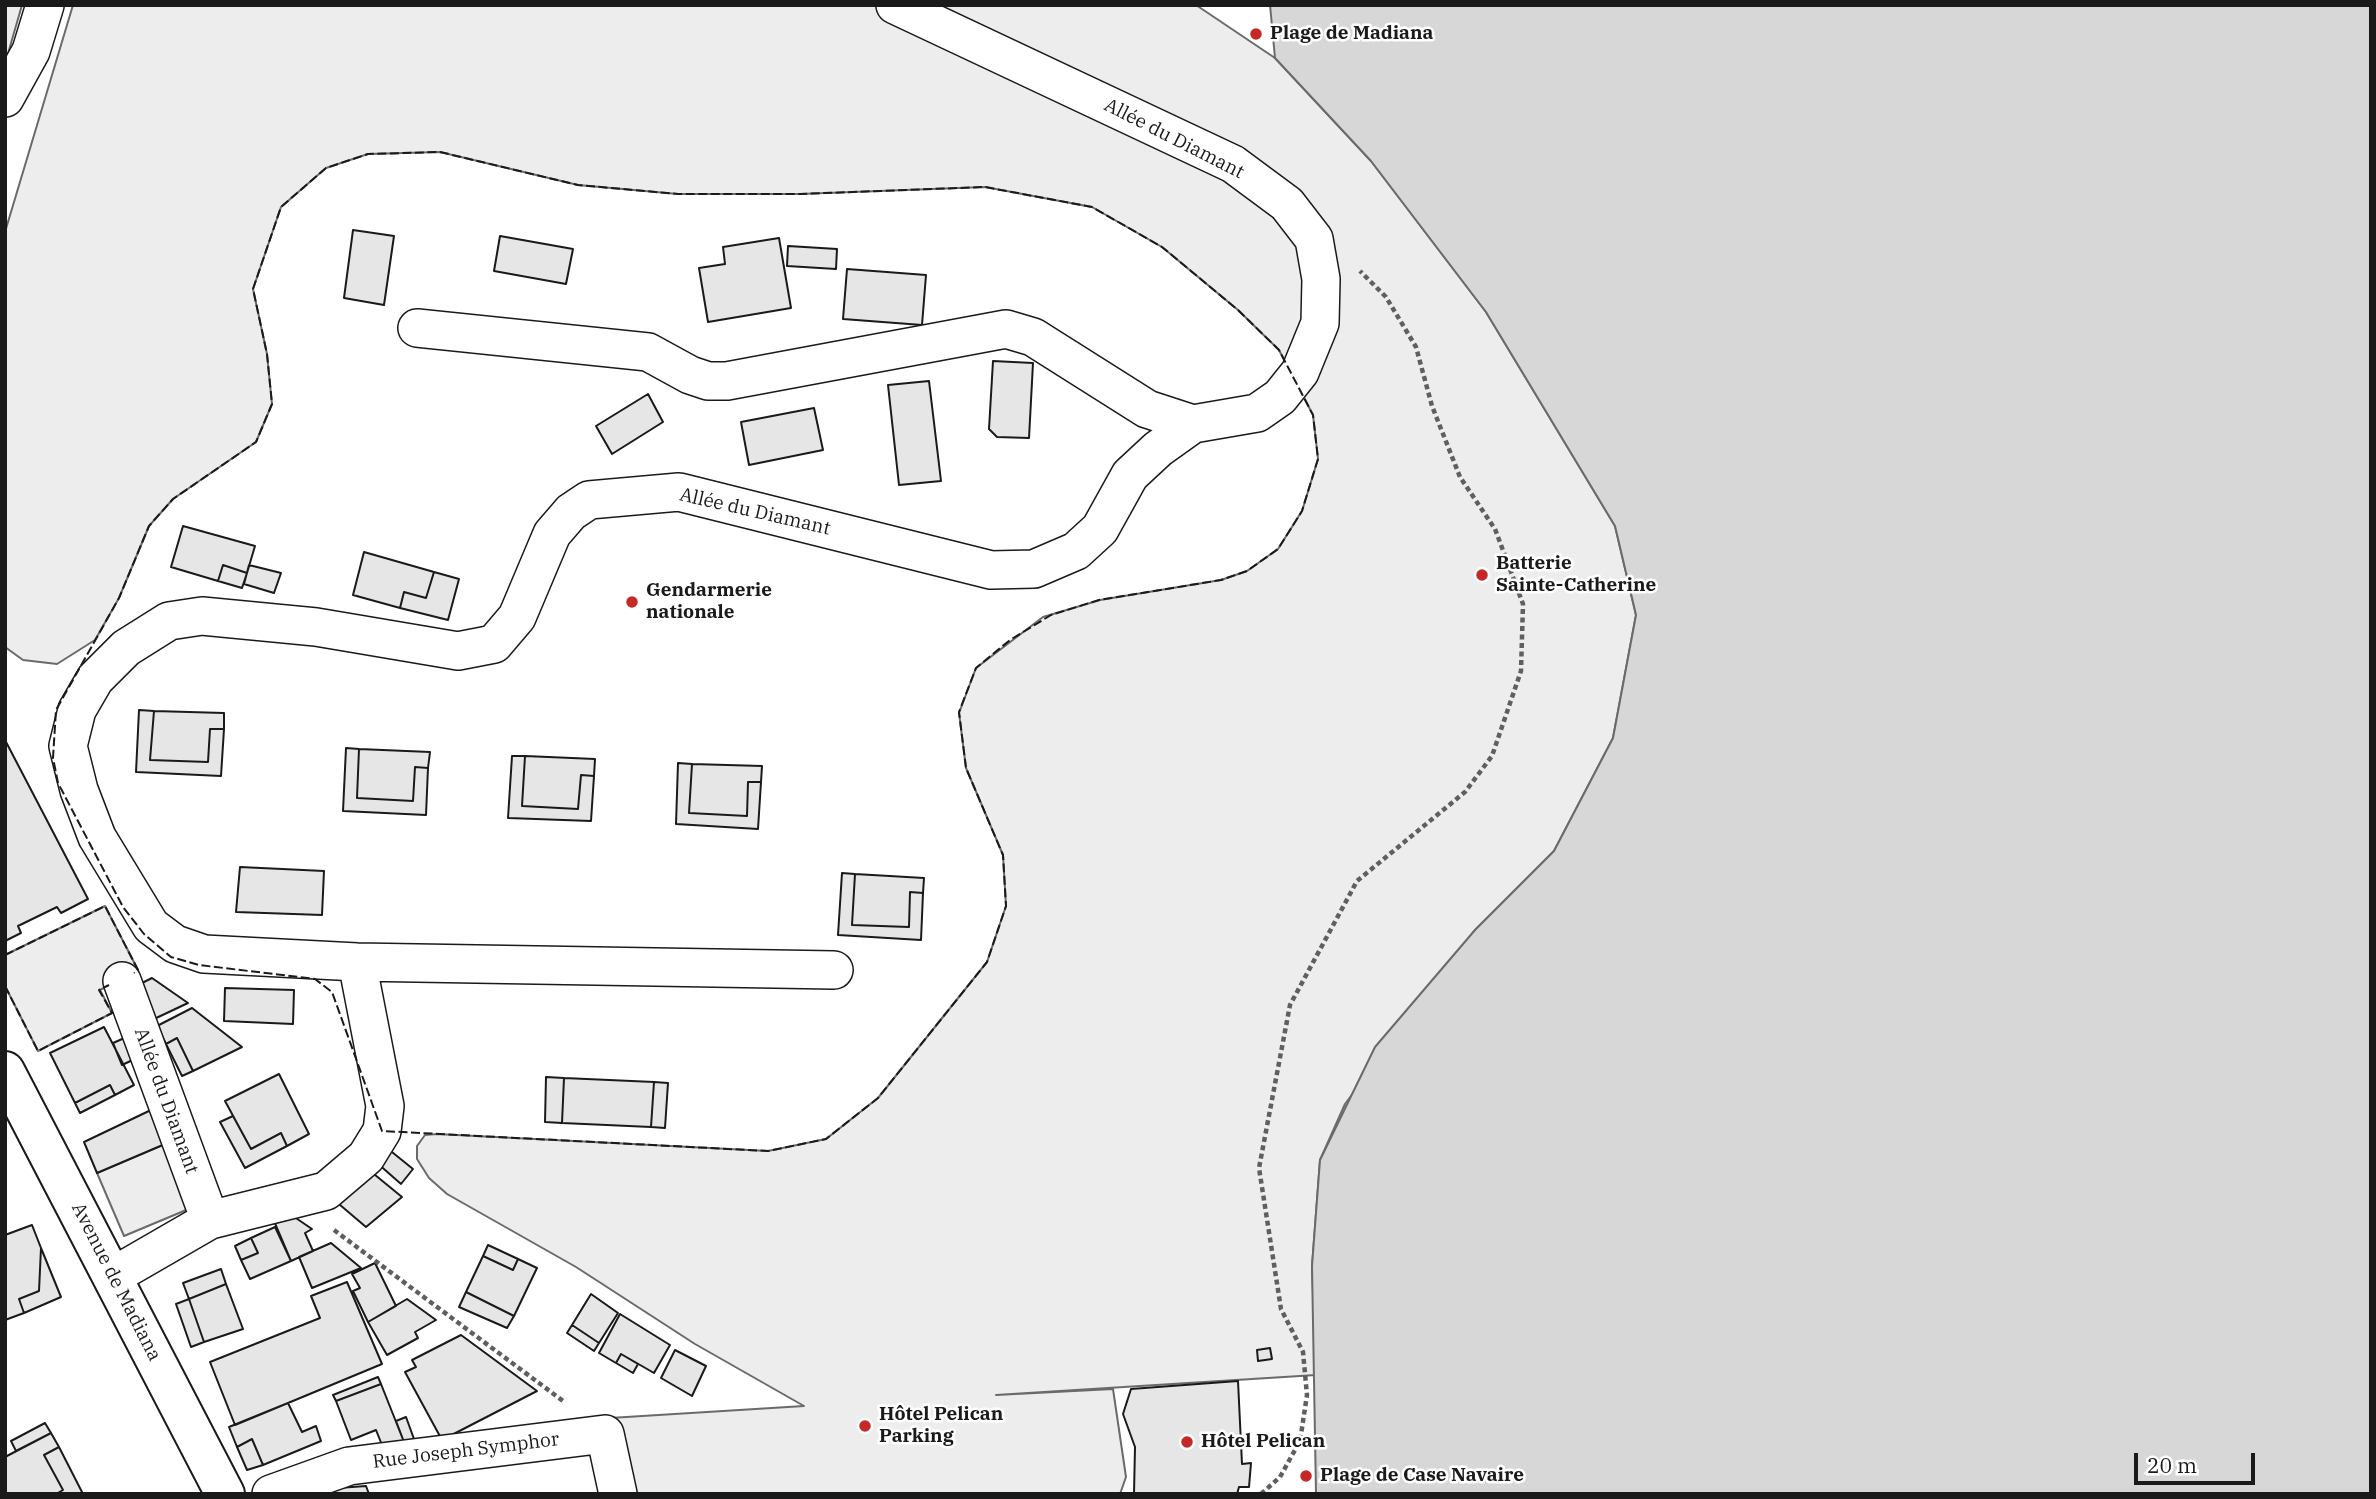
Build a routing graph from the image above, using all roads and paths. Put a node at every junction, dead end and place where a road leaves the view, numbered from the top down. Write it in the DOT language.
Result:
graph roads {
  1 [pos="45,5"];
  2 [pos="895,5"];
  3 [pos="5,98"];
  4 [pos="1314,239"];
  5 [pos="417,328"];
  6 [pos="1193,424"];
  7 [pos="357,962"];
  8 [pos="834,970"];
  9 [pos="122,981"];
  10 [pos="5,1071"];
  11 [pos="294,1199"];
  12 [pos="210,1220"];
  13 [pos="113,1276"];
  14 [pos="605,1434"];
  15 [pos="225,1494"];
  16 [pos="271,1494"];
  17 [pos="618,1494"];
  18 [pos="1261,1494"];
  1 -- 3 [label="street"];
  2 -- 4 [label="street, Allée du Diamant"];
  4 -- 6 [label="street, Allée du Diamant"];
  4 -- 18 [label="path"];
  5 -- 6 [label="street"];
  6 -- 7 [label="street, Allée du Diamant"];
  7 -- 8 [label="street, Allée du Diamant"];
  7 -- 11 [label="street"];
  9 -- 12 [label="street, Allée du Diamant"];
  10 -- 13 [label="street, Avenue de Madiana"];
  11 -- 12 [label="street"];
  11 -- 14 [label="path"];
  12 -- 13 [label="street"];
  13 -- 15 [label="street, Avenue de Madiana"];
  14 -- 16 [label="street, Rue Joseph Symphor"];
  14 -- 17 [label="street"];
}
